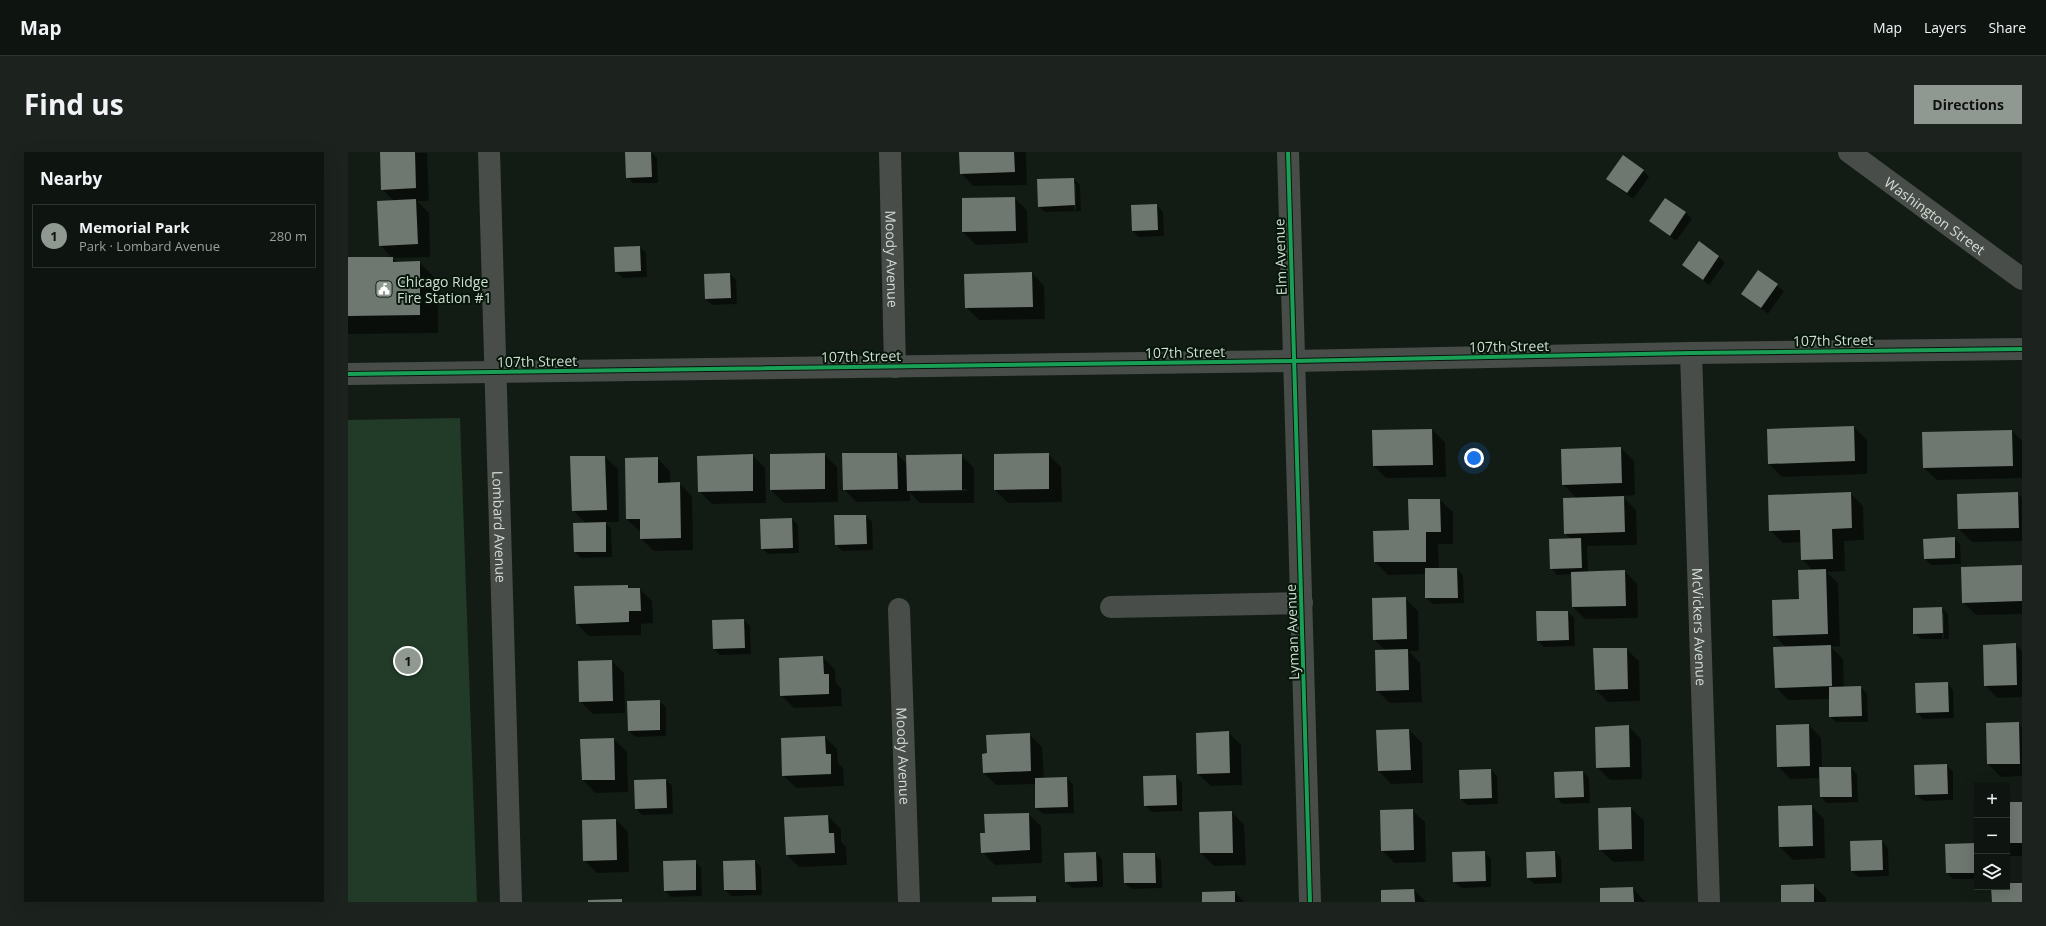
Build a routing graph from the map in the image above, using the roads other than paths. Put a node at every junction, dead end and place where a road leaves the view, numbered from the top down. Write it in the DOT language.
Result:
graph roads {
  1 [pos="489,152"];
  2 [pos="890,152"];
  3 [pos="1288,152"];
  4 [pos="1849,152"];
  5 [pos="2022,279"];
  6 [pos="2022,349"];
  7 [pos="1691,353"];
  8 [pos="1294,361"];
  9 [pos="895,367"];
  10 [pos="495,373"];
  11 [pos="348,374"];
  12 [pos="1302,603"];
  13 [pos="1111,607"];
  14 [pos="899,609"];
  15 [pos="511,902"];
  16 [pos="909,902"];
  17 [pos="1310,902"];
  18 [pos="1709,902"];
  1 -- 10 [label="street, Lombard Avenue"];
  2 -- 9 [label="street, Moody Avenue"];
  3 -- 8 [label="street, Elm Avenue"];
  4 -- 5 [label="street, Washington Street"];
  6 -- 7 [label="street, 107th Street"];
  7 -- 8 [label="street, 107th Street"];
  7 -- 18 [label="street, McVickers Avenue"];
  8 -- 9 [label="street, 107th Street"];
  8 -- 12 [label="street, Lyman Avenue"];
  9 -- 10 [label="street, 107th Street"];
  10 -- 11 [label="street, 107th Street"];
  10 -- 15 [label="street, Lombard Avenue"];
  12 -- 13 [label="street"];
  12 -- 17 [label="street, Lyman Avenue"];
  14 -- 16 [label="street, Moody Avenue"];
}
